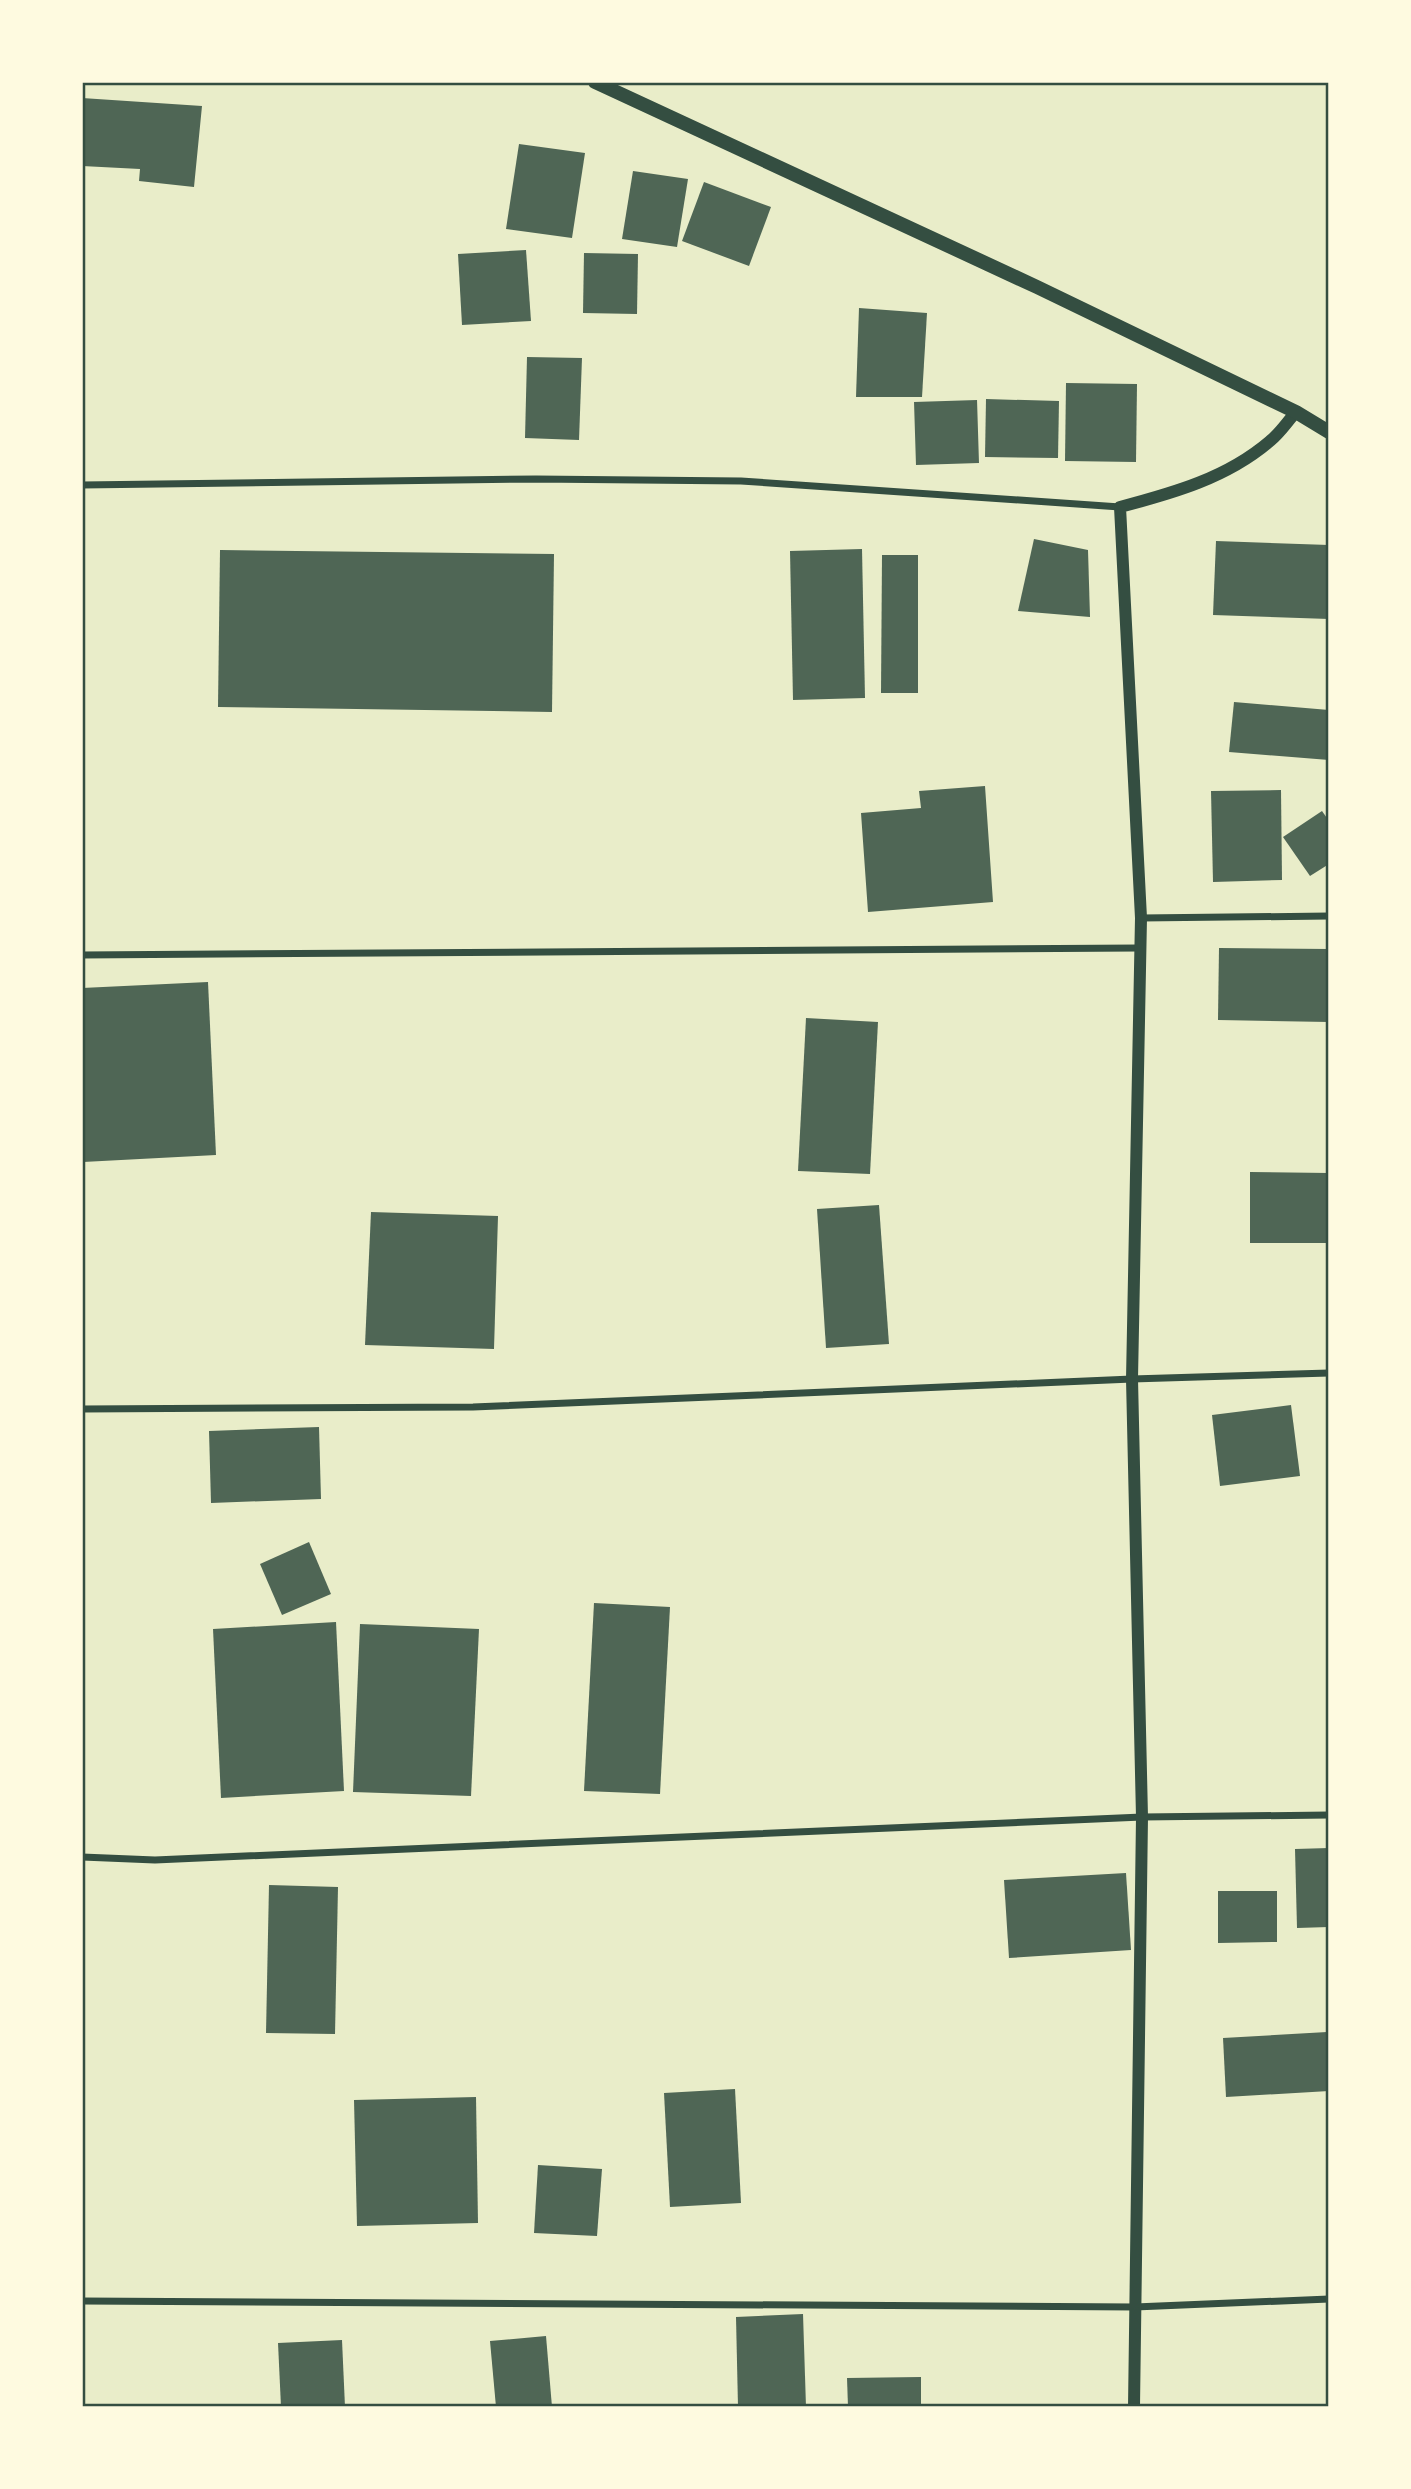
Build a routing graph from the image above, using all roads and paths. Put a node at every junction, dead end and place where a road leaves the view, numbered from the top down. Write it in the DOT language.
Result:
graph roads {
  1 [pos="596,82"];
  2 [pos="1296,412"];
  3 [pos="1329,432"];
  4 [pos="82,485"];
  5 [pos="1120,507"];
  6 [pos="1329,916"];
  7 [pos="1141,918"];
  8 [pos="1139,948"];
  9 [pos="82,955"];
  10 [pos="1329,1373"];
  11 [pos="1132,1379"];
  12 [pos="82,1409"];
  13 [pos="1329,1815"];
  14 [pos="1142,1817"];
  15 [pos="82,1857"];
  16 [pos="1329,2298"];
  17 [pos="82,2301"];
  18 [pos="1135,2307"];
  19 [pos="1134,2407"];
  1 -- 2 [label="main road"];
  2 -- 3 [label="main road"];
  2 -- 5 [label="street"];
  4 -- 5 [label="street"];
  5 -- 7 [label="street"];
  6 -- 7 [label="street"];
  7 -- 8 [label="street"];
  8 -- 9 [label="street"];
  8 -- 11 [label="street"];
  10 -- 11 [label="street"];
  11 -- 12 [label="street"];
  11 -- 14 [label="street"];
  13 -- 14 [label="street"];
  14 -- 15 [label="street"];
  14 -- 18 [label="street"];
  16 -- 18 [label="street"];
  17 -- 18 [label="street"];
  18 -- 19 [label="street"];
}
